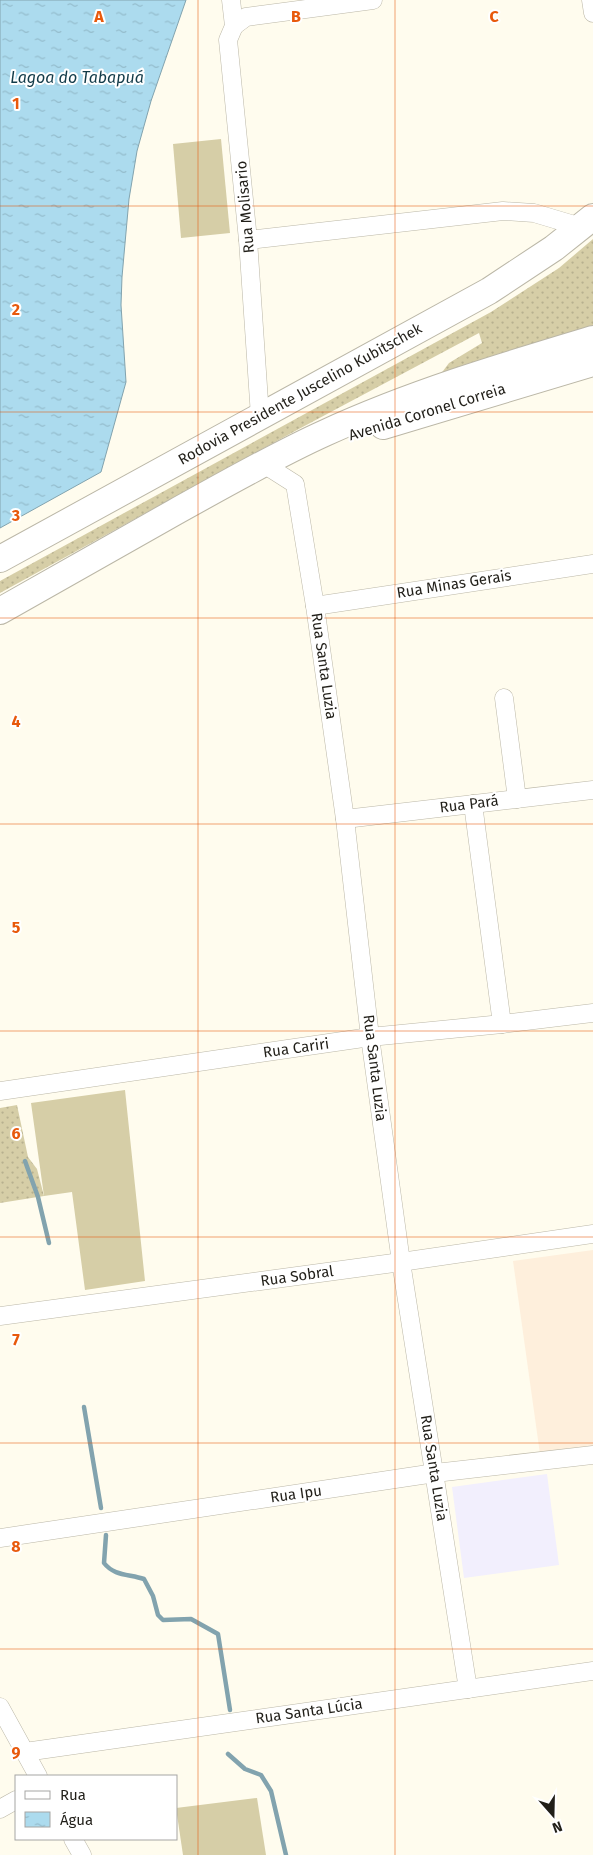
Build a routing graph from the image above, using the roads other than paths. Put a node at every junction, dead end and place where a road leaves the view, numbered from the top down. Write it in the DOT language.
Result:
graph roads {
  1 [pos="231,0"];
  2 [pos="373,0"];
  3 [pos="591,0"];
  4 [pos="593,13"];
  5 [pos="234,26"];
  6 [pos="587,222"];
  7 [pos="248,240"];
  8 [pos="593,339"];
  9 [pos="593,363"];
  10 [pos="260,416"];
  11 [pos="262,463"];
  12 [pos="0,559"];
  13 [pos="593,564"];
  14 [pos="315,606"];
  15 [pos="0,611"];
  16 [pos="504,698"];
  17 [pos="593,790"];
  18 [pos="517,799"];
  19 [pos="473,804"];
  20 [pos="345,818"];
  21 [pos="593,1013"];
  22 [pos="502,1024"];
  23 [pos="370,1037"];
  24 [pos="0,1091"];
  25 [pos="593,1234"];
  26 [pos="401,1262"];
  27 [pos="0,1316"];
  28 [pos="593,1455"];
  29 [pos="435,1473"];
  30 [pos="0,1538"];
  31 [pos="593,1671"];
  32 [pos="468,1689"];
  33 [pos="0,1707"];
  34 [pos="25,1752"];
  35 [pos="37,1775"];
  36 [pos="15,1801"];
  37 [pos="0,1809"];
  38 [pos="74,1840"];
  39 [pos="82,1855"];
  1 -- 5 [label="street, Rua Molisario"];
  2 -- 5 [label="street"];
  3 -- 4 [label="street"];
  5 -- 7 [label="street, Rua Molisario"];
  6 -- 7 [label="street"];
  6 -- 10 [label="highway, Rodovia Presidente Juscelino Kubitschek"];
  7 -- 10 [label="street, Rua Molisario"];
  8 -- 11 [label="highway"];
  9 -- 11 [label="highway, Avenida Coronel Correia"];
  10 -- 12 [label="highway, Rodovia Presidente Juscelino Kubitschek"];
  11 -- 14 [label="street, Rua Santa Luzia"];
  11 -- 15 [label="highway"];
  13 -- 14 [label="street, Rua Minas Gerais"];
  14 -- 20 [label="street, Rua Santa Luzia"];
  16 -- 18 [label="street"];
  17 -- 18 [label="street, Rua Pará"];
  18 -- 19 [label="street, Rua Pará"];
  19 -- 20 [label="street, Rua Pará"];
  19 -- 22 [label="street"];
  20 -- 23 [label="street, Rua Santa Luzia"];
  21 -- 22 [label="street, Rua Cariri"];
  22 -- 23 [label="street, Rua Cariri"];
  23 -- 24 [label="street, Rua Cariri"];
  23 -- 26 [label="street, Rua Santa Luzia"];
  25 -- 26 [label="street, Rua Sobral"];
  26 -- 27 [label="street, Rua Sobral"];
  26 -- 29 [label="street, Rua Santa Luzia"];
  28 -- 29 [label="street, Rua Ipu"];
  29 -- 30 [label="street, Rua Ipu"];
  29 -- 32 [label="street, Rua Santa Luzia"];
  31 -- 32 [label="street, Rua Santa Lúcia"];
  32 -- 34 [label="street, Rua Santa Lúcia"];
  33 -- 34 [label="street"];
  34 -- 35 [label="street"];
  36 -- 37 [label="street"];
  38 -- 39 [label="street"];
}
